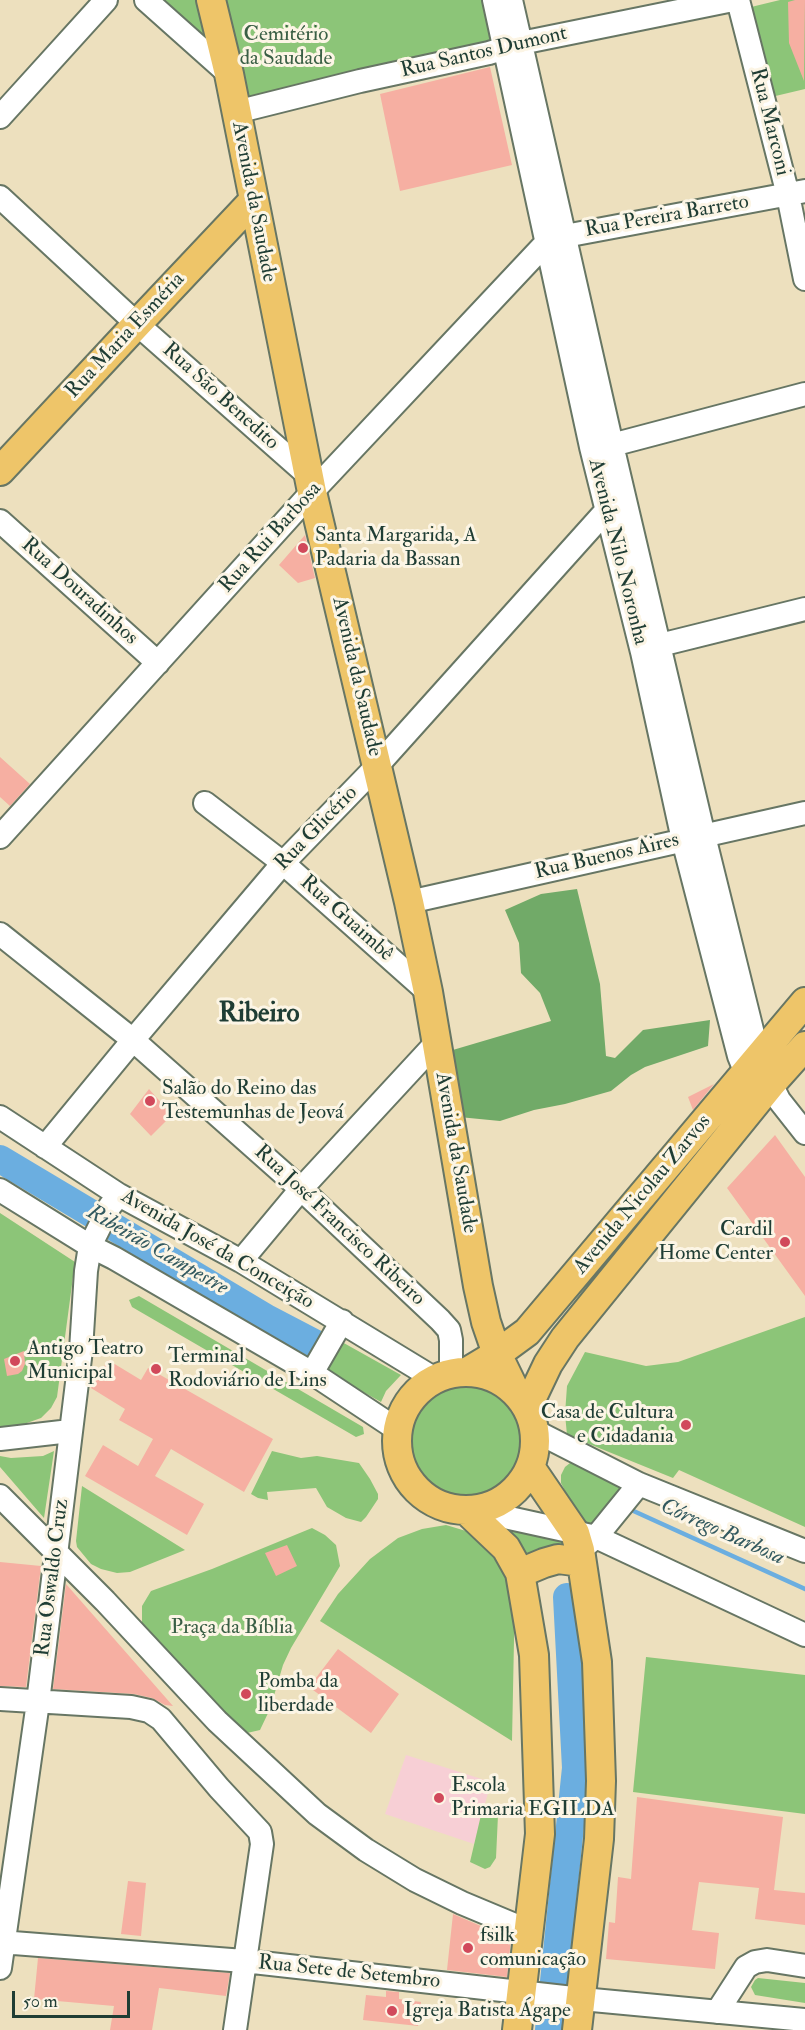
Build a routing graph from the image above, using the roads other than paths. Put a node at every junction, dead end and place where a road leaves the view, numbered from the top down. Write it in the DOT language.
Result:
graph roads {
  1 [pos="106,0"];
  2 [pos="146,0"];
  3 [pos="211,0"];
  4 [pos="494,0"];
  5 [pos="512,0"];
  6 [pos="733,0"];
  7 [pos="738,0"];
  8 [pos="513,46"];
  9 [pos="229,74"];
  10 [pos="236,112"];
  11 [pos="0,117"];
  12 [pos="796,193"];
  13 [pos="0,197"];
  14 [pos="253,201"];
  15 [pos="555,239"];
  16 [pos="805,279"];
  17 [pos="137,324"];
  18 [pos="805,394"];
  19 [pos="602,446"];
  20 [pos="0,471"];
  21 [pos="310,484"];
  22 [pos="624,493"];
  23 [pos="605,509"];
  24 [pos="0,521"];
  25 [pos="805,609"];
  26 [pos="651,649"];
  27 [pos="158,663"];
  28 [pos="377,766"];
  29 [pos="205,803"];
  30 [pos="805,813"];
  31 [pos="0,837"];
  32 [pos="693,838"];
  33 [pos="283,863"];
  34 [pos="409,902"];
  35 [pos="0,934"];
  36 [pos="428,992"];
  37 [pos="805,1002"];
  38 [pos="133,1040"];
  39 [pos="436,1042"];
  40 [pos="805,1046"];
  41 [pos="752,1065"];
  42 [pos="771,1093"];
  43 [pos="0,1117"];
  44 [pos="805,1133"];
  45 [pos="45,1147"];
  46 [pos="301,1189"];
  47 [pos="0,1190"];
  48 [pos="115,1200"];
  49 [pos="93,1240"];
  50 [pos="241,1262"];
  51 [pos="342,1321"];
  52 [pos="497,1354"];
  53 [pos="312,1373"];
  54 [pos="451,1375"];
  55 [pos="526,1411"];
  56 [pos="398,1430"];
  57 [pos="70,1431"];
  58 [pos="0,1439"];
  59 [pos="530,1467"];
  60 [pos="639,1484"];
  61 [pos="0,1496"];
  62 [pos="469,1510"];
  63 [pos="583,1546"];
  64 [pos="805,1551"];
  65 [pos="57,1552"];
  66 [pos="520,1573"];
  67 [pos="805,1635"];
  68 [pos="0,1699"];
  69 [pos="38,1702"];
  70 [pos="529,1931"];
  71 [pos="2,1942"];
  72 [pos="244,1961"];
  73 [pos="805,1966"];
  74 [pos="0,1968"];
  75 [pos="528,1992"];
  76 [pos="576,1998"];
  77 [pos="717,2012"];
  78 [pos="805,2020"];
  79 [pos="235,2030"];
  80 [pos="518,2030"];
  81 [pos="577,2030"];
  1 -- 11 [label="street"];
  2 -- 9 [label="street"];
  3 -- 9 [label="main road, Avenida da Saudade"];
  4 -- 8 [label="street, Avenida Nilo Noronha"];
  5 -- 8 [label="street, Avenida Nilo Noronha"];
  6 -- 8 [label="street, Rua Santos Dumont"];
  7 -- 12 [label="street, Rua Marconi"];
  8 -- 10 [label="street, Rua Santos Dumont"];
  8 -- 15 [label="street, Avenida Nilo Noronha"];
  9 -- 10 [label="main road, Avenida da Saudade"];
  10 -- 14 [label="main road, Avenida da Saudade"];
  12 -- 15 [label="street, Rua Pereira Barreto"];
  12 -- 16 [label="street, Rua Marconi"];
  13 -- 17 [label="street, Rua São Benedito"];
  14 -- 17 [label="main road, Rua Maria Esméria"];
  14 -- 21 [label="main road, Avenida da Saudade"];
  15 -- 19 [label="street, Avenida Nilo Noronha"];
  15 -- 21 [label="street, Rua Rui Barbosa"];
  17 -- 20 [label="main road, Rua Maria Esméria"];
  17 -- 21 [label="street, Rua São Benedito"];
  18 -- 19 [label="street"];
  19 -- 22 [label="street, Avenida Nilo Noronha"];
  19 -- 23 [label="street, Avenida Nilo Noronha"];
  21 -- 27 [label="street, Rua Rui Barbosa"];
  21 -- 28 [label="main road, Avenida da Saudade"];
  22 -- 23 [label="street, Rua Glicério"];
  22 -- 26 [label="street, Avenida Nilo Noronha"];
  23 -- 26 [label="street, Avenida Nilo Noronha"];
  23 -- 28 [label="street, Rua Glicério"];
  24 -- 27 [label="street, Rua Douradinhos"];
  25 -- 26 [label="street"];
  26 -- 32 [label="street, Avenida Nilo Noronha"];
  27 -- 31 [label="street, Rua Rui Barbosa"];
  28 -- 33 [label="street, Rua Glicério"];
  28 -- 34 [label="main road, Avenida da Saudade"];
  29 -- 33 [label="street, Rua Guaimbê"];
  30 -- 32 [label="street, Rua Buenos Aires"];
  32 -- 34 [label="street, Rua Buenos Aires"];
  32 -- 41 [label="street, Avenida Nilo Noronha"];
  33 -- 36 [label="street, Rua Guaimbê"];
  33 -- 38 [label="street, Rua Glicério"];
  34 -- 36 [label="main road, Avenida da Saudade"];
  35 -- 38 [label="street, Rua José Francisco Ribeiro"];
  36 -- 39 [label="main road, Avenida da Saudade"];
  37 -- 41 [label="main road, Avenida Nicolau Zarvos"];
  38 -- 45 [label="street, Rua Glicério"];
  38 -- 46 [label="street, Rua José Francisco Ribeiro"];
  39 -- 46 [label="street"];
  39 -- 52 [label="main road, Avenida da Saudade"];
  40 -- 42 [label="main road, Avenida Nicolau Zarvos"];
  41 -- 42 [label="street, Avenida Nilo Noronha"];
  41 -- 52 [label="main road, Avenida Nicolau Zarvos"];
  42 -- 44 [label="street, Avenida Nilo Noronha"];
  42 -- 55 [label="main road, Avenida Nicolau Zarvos"];
  43 -- 45 [label="street, Avenida José da Conceição"];
  45 -- 48 [label="street, Avenida José da Conceição"];
  46 -- 50 [label="street"];
  46 -- 54 [label="street, Rua José Francisco Ribeiro"];
  47 -- 49 [label="street"];
  48 -- 49 [label="street, Rua Oswaldo Cruz"];
  48 -- 50 [label="street, Avenida José da Conceição"];
  49 -- 53 [label="street"];
  49 -- 57 [label="street, Rua Oswaldo Cruz"];
  50 -- 51 [label="street, Avenida José da Conceição"];
  51 -- 53 [label="street"];
  51 -- 54 [label="street, Avenida José da Conceição"];
  52 -- 54 [label="main road, Avenida Nicolau Zarvos"];
  52 -- 55 [label="main road, Avenida da Saudade"];
  53 -- 56 [label="street"];
  54 -- 55 [label="main road"];
  54 -- 56 [label="main road"];
  55 -- 59 [label="main road"];
  55 -- 60 [label="street"];
  56 -- 62 [label="main road"];
  57 -- 58 [label="street"];
  57 -- 65 [label="street, Rua Oswaldo Cruz"];
  59 -- 62 [label="main road"];
  59 -- 63 [label="main road"];
  60 -- 63 [label="street"];
  60 -- 64 [label="street"];
  61 -- 65 [label="street"];
  62 -- 63 [label="street"];
  62 -- 66 [label="main road"];
  63 -- 66 [label="main road"];
  63 -- 67 [label="street"];
  63 -- 76 [label="main road"];
  65 -- 69 [label="street, Rua Oswaldo Cruz"];
  65 -- 70 [label="street"];
  66 -- 70 [label="main road"];
  68 -- 69 [label="street"];
  69 -- 71 [label="street, Rua Oswaldo Cruz"];
  69 -- 72 [label="street"];
  70 -- 75 [label="main road"];
  71 -- 72 [label="street, Rua Sete de Setembro"];
  71 -- 74 [label="street, Rua Oswaldo Cruz"];
  72 -- 75 [label="street, Rua Sete de Setembro"];
  72 -- 79 [label="street"];
  73 -- 77 [label="street"];
  75 -- 76 [label="street, Rua Sete de Setembro"];
  75 -- 80 [label="main road"];
  76 -- 77 [label="street, Rua Sete de Setembro"];
  76 -- 81 [label="main road"];
  77 -- 78 [label="street, Rua Sete de Setembro"];
}
